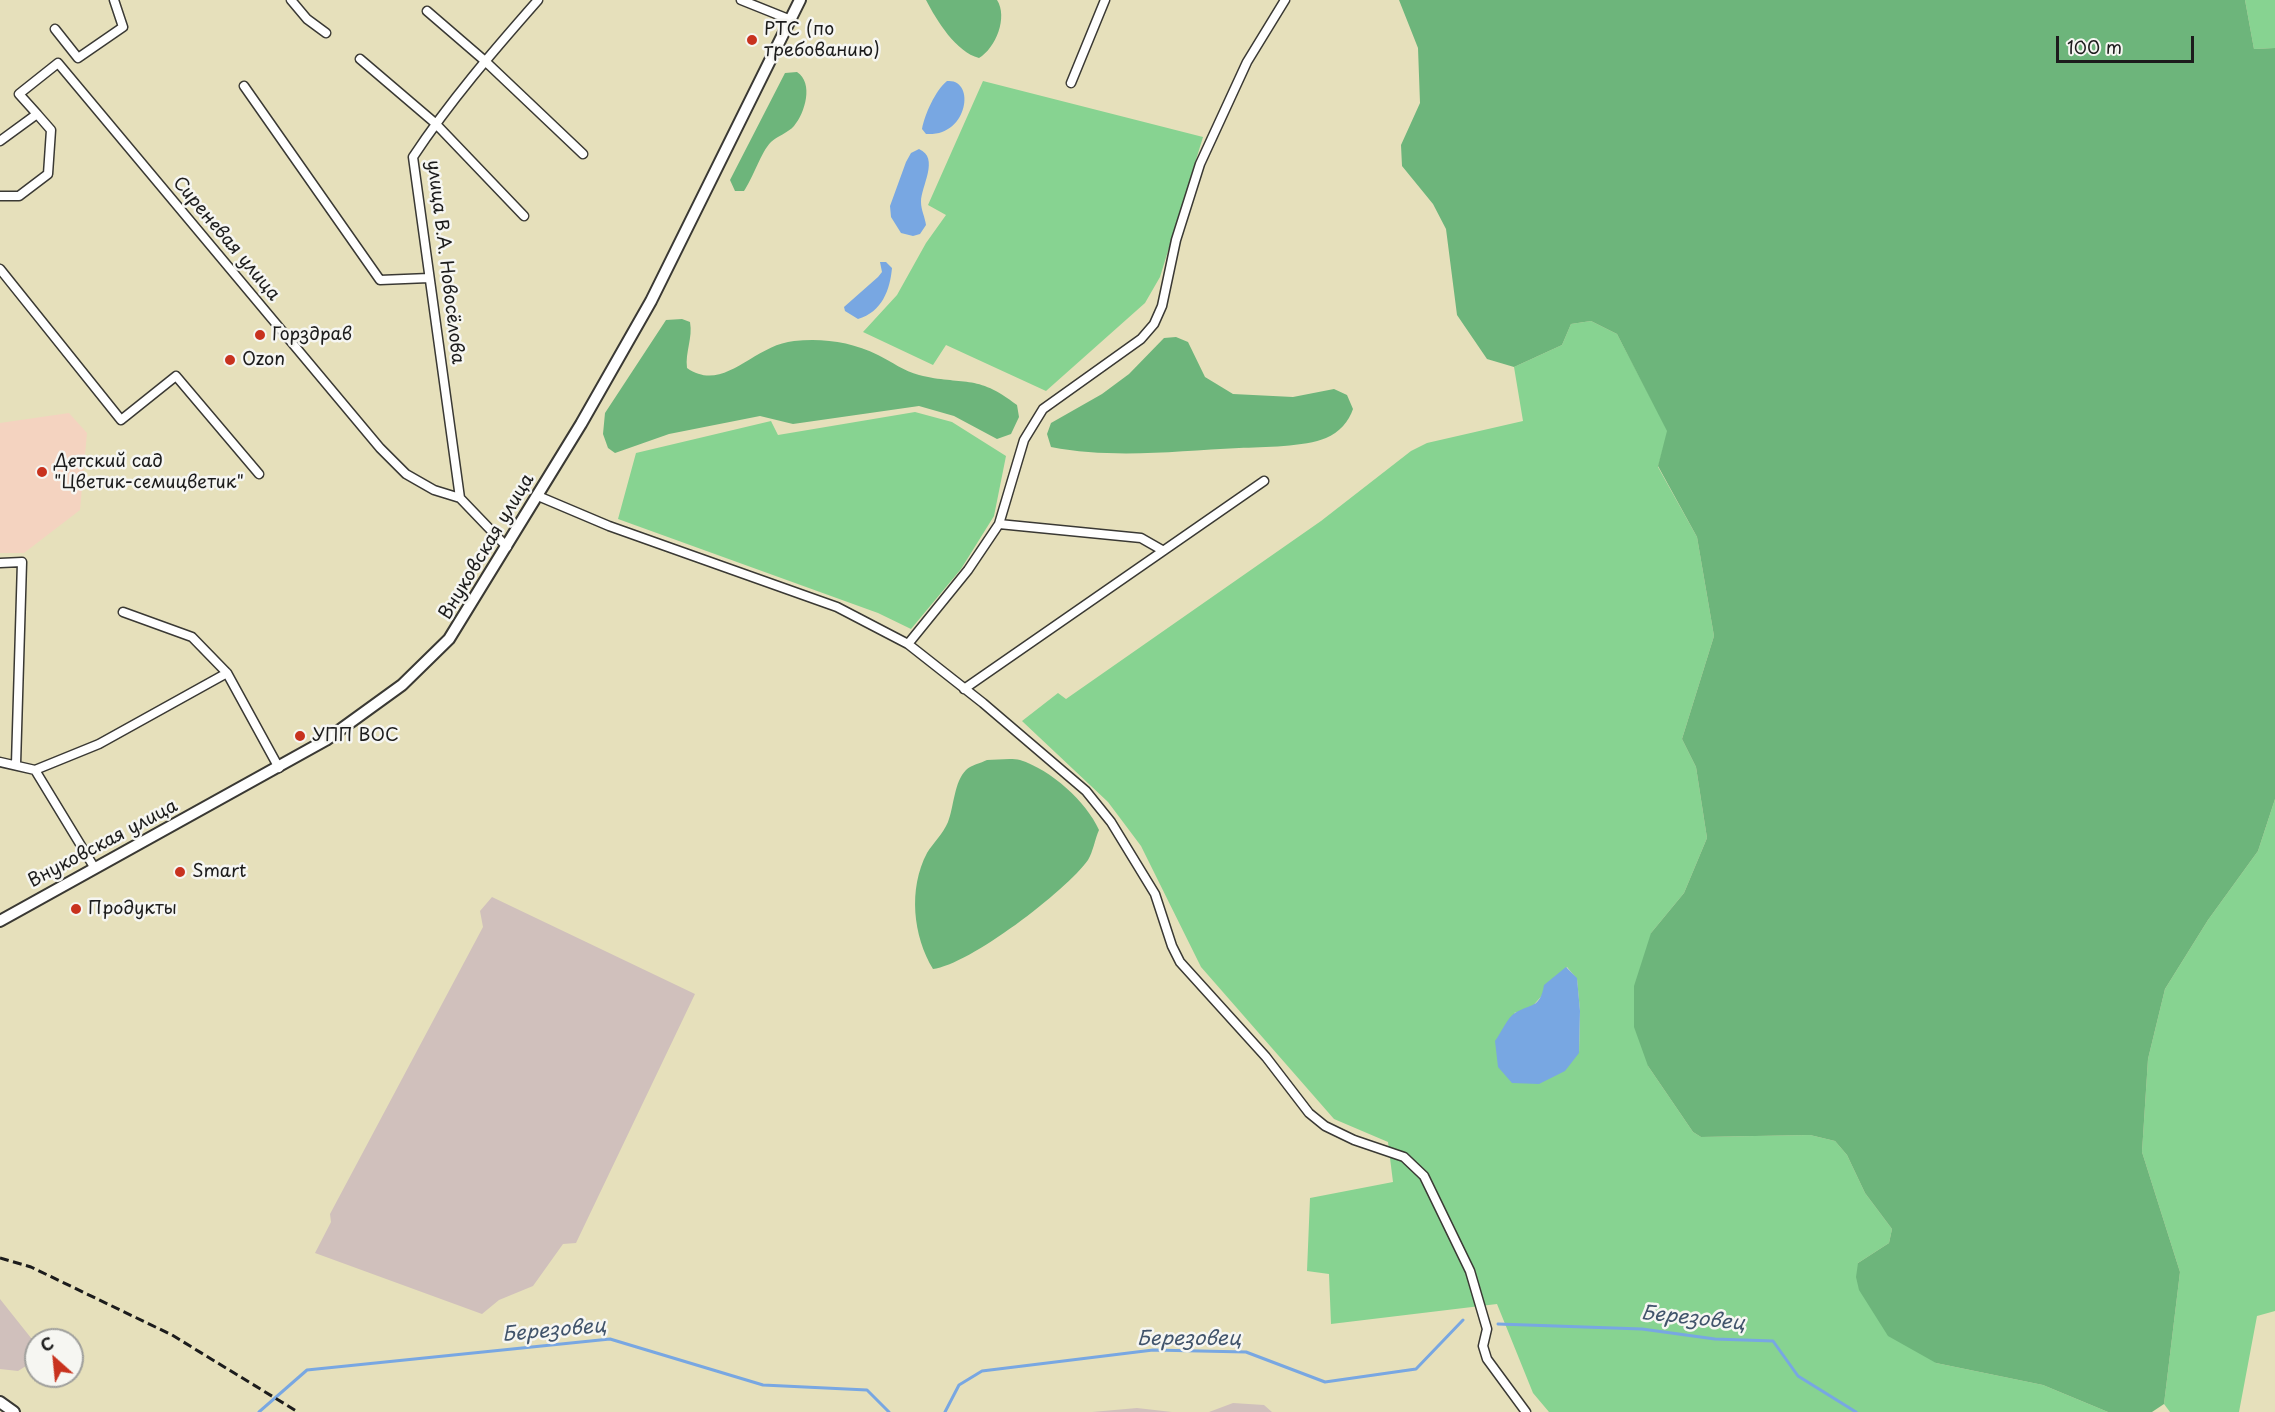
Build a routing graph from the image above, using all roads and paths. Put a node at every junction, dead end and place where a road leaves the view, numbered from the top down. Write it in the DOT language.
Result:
graph roads {
  1 [pos="114,0"];
  2 [pos="291,0"];
  3 [pos="538,0"];
  4 [pos="741,0"];
  5 [pos="800,0"];
  6 [pos="1105,0"];
  7 [pos="1285,0"];
  8 [pos="428,11"];
  9 [pos="791,20"];
  10 [pos="55,29"];
  11 [pos="326,33"];
  12 [pos="360,59"];
  13 [pos="485,61"];
  14 [pos="1071,83"];
  15 [pos="244,86"];
  16 [pos="37,114"];
  17 [pos="435,123"];
  18 [pos="0,141"];
  19 [pos="583,154"];
  20 [pos="0,196"];
  21 [pos="524,216"];
  22 [pos="0,269"];
  23 [pos="429,278"];
  24 [pos="259,474"];
  25 [pos="1264,481"];
  26 [pos="538,496"];
  27 [pos="460,498"];
  28 [pos="999,524"];
  29 [pos="507,547"];
  30 [pos="1162,550"];
  31 [pos="0,563"];
  32 [pos="123,612"];
  33 [pos="908,644"];
  34 [pos="227,673"];
  35 [pos="964,689"];
  36 [pos="0,762"];
  37 [pos="16,764"];
  38 [pos="279,768"];
  39 [pos="35,770"];
  40 [pos="94,867"];
  41 [pos="0,921"];
  42 [pos="0,1402"];
  43 [pos="14,1412"];
  44 [pos="1526,1412"];
  1 -- 10 [label="street"];
  2 -- 11 [label="street"];
  3 -- 13 [label="street, улица В.А. Новосёлова"];
  4 -- 9 [label="street"];
  5 -- 9 [label="main road, Внуковская улица"];
  6 -- 14 [label="street"];
  7 -- 28 [label="street"];
  8 -- 13 [label="street"];
  9 -- 26 [label="main road, Внуковская улица"];
  12 -- 17 [label="street"];
  13 -- 17 [label="street, улица В.А. Новосёлова"];
  13 -- 19 [label="street"];
  15 -- 23 [label="street"];
  16 -- 18 [label="street"];
  16 -- 20 [label="street"];
  16 -- 27 [label="street, Сиреневая улица"];
  17 -- 21 [label="street"];
  17 -- 23 [label="street, улица В.А. Новосёлова"];
  22 -- 24 [label="street"];
  23 -- 27 [label="street, улица В.А. Новосёлова"];
  25 -- 30 [label="street"];
  26 -- 29 [label="main road, Внуковская улица"];
  26 -- 33 [label="street"];
  27 -- 29 [label="street, Сиреневая улица"];
  28 -- 30 [label="street"];
  28 -- 33 [label="street"];
  29 -- 38 [label="main road, Внуковская улица"];
  30 -- 35 [label="street"];
  31 -- 37 [label="street"];
  32 -- 34 [label="street"];
  33 -- 35 [label="street"];
  34 -- 38 [label="street"];
  34 -- 39 [label="street"];
  35 -- 44 [label="street"];
  36 -- 37 [label="street"];
  37 -- 39 [label="street"];
  38 -- 40 [label="main road, Внуковская улица"];
  39 -- 40 [label="street"];
  40 -- 41 [label="main road, Внуковская улица"];
  42 -- 43 [label="main road"];
}
